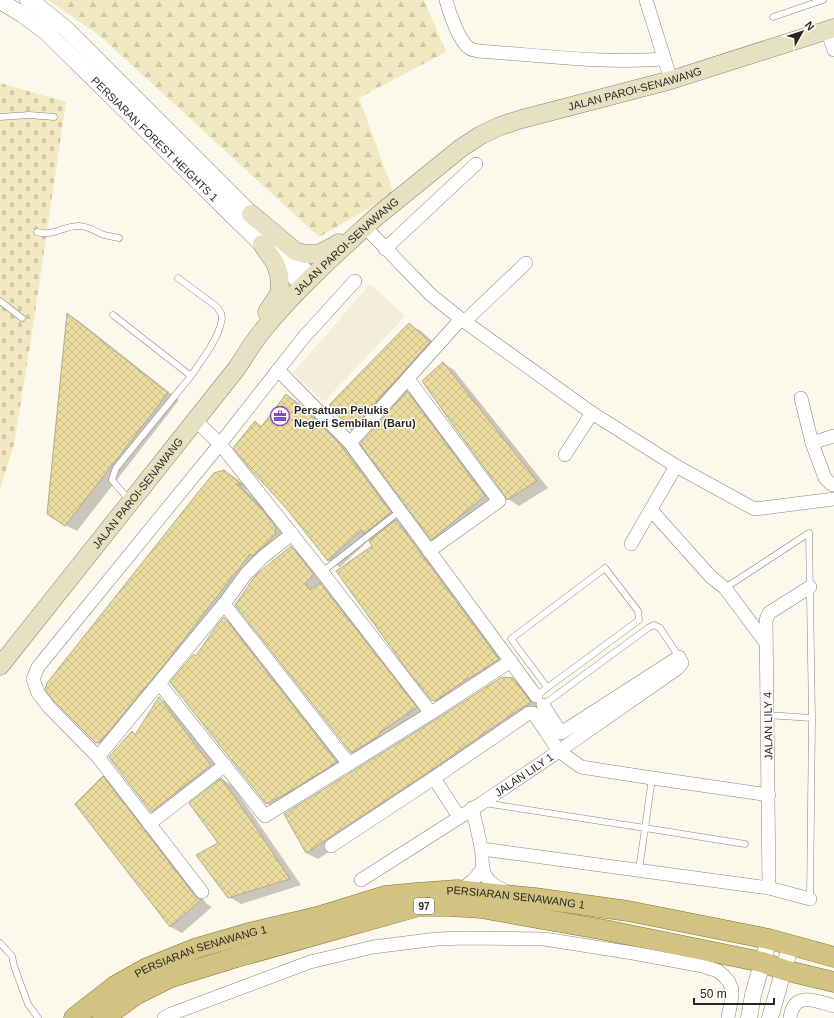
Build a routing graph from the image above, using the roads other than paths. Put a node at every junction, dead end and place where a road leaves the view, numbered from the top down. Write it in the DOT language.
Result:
graph roads {
  1 [pos="28,0"];
  2 [pos="446,0"];
  3 [pos="646,0"];
  4 [pos="823,0"];
  5 [pos="0,1"];
  6 [pos="773,17"];
  7 [pos="831,29"];
  8 [pos="834,50"];
  9 [pos="664,59"];
  10 [pos="671,80"];
  11 [pos="0,117"];
  12 [pos="54,117"];
  13 [pos="476,164"];
  14 [pos="251,214"];
  15 [pos="370,222"];
  16 [pos="37,232"];
  17 [pos="119,238"];
  18 [pos="262,244"];
  19 [pos="385,249"];
  20 [pos="526,263"];
  21 [pos="178,278"];
  22 [pos="307,281"];
  23 [pos="355,281"];
  24 [pos="0,301"];
  25 [pos="113,315"];
  26 [pos="22,318"];
  27 [pos="463,320"];
  28 [pos="237,368"];
  29 [pos="278,370"];
  30 [pos="191,376"];
  31 [pos="408,379"];
  32 [pos="801,398"];
  33 [pos="592,413"];
  34 [pos="195,420"];
  35 [pos="834,436"];
  36 [pos="350,443"];
  37 [pos="220,444"];
  38 [pos="812,444"];
  39 [pos="565,455"];
  40 [pos="676,466"];
  41 [pos="834,484"];
  42 [pos="834,499"];
  43 [pos="131,502"];
  44 [pos="651,510"];
  45 [pos="400,511"];
  46 [pos="292,534"];
  47 [pos="631,544"];
  48 [pos="430,551"];
  49 [pos="322,572"];
  50 [pos="810,587"];
  51 [pos="725,588"];
  52 [pos="224,604"];
  53 [pos="766,643"];
  54 [pos="680,660"];
  55 [pos="510,661"];
  56 [pos="0,666"];
  57 [pos="160,683"];
  58 [pos="547,688"];
  59 [pos="539,700"];
  60 [pos="431,713"];
  61 [pos="767,715"];
  62 [pos="812,718"];
  63 [pos="559,751"];
  64 [pos="98,757"];
  65 [pos="349,764"];
  66 [pos="225,765"];
  67 [pos="434,778"];
  68 [pos="652,778"];
  69 [pos="769,795"];
  70 [pos="477,806"];
  71 [pos="459,817"];
  72 [pos="149,824"];
  73 [pos="645,828"];
  74 [pos="745,844"];
  75 [pos="331,846"];
  76 [pos="482,848"];
  77 [pos="483,868"];
  78 [pos="639,870"];
  79 [pos="361,880"];
  80 [pos="769,888"];
  81 [pos="457,890"];
  82 [pos="202,892"];
  83 [pos="514,896"];
  84 [pos="810,899"];
  85 [pos="769,939"];
  86 [pos="0,943"];
  87 [pos="791,944"];
  88 [pos="834,950"];
  89 [pos="834,957"];
  90 [pos="762,962"];
  91 [pos="784,970"];
  92 [pos="834,982"];
  93 [pos="834,1006"];
  94 [pos="112,1013"];
  95 [pos="169,1017"];
  96 [pos="38,1018"];
  97 [pos="74,1018"];
  98 [pos="728,1018"];
  99 [pos="749,1018"];
  100 [pos="770,1018"];
  101 [pos="790,1018"];
  1 -- 14 [label="street, PERSIARAN FOREST HEIGHTS 1"];
  2 -- 9 [label="street"];
  3 -- 9 [label="street"];
  4 -- 6 [label="lane"];
  5 -- 18 [label="street, PERSIARAN FOREST HEIGHTS 1"];
  7 -- 8 [label="street"];
  7 -- 10 [label="main road, JALAN PAROI-SENAWANG"];
  9 -- 10 [label="street"];
  10 -- 15 [label="main road, JALAN PAROI-SENAWANG"];
  11 -- 12 [label="lane"];
  13 -- 19 [label="street"];
  14 -- 15 [label="main road"];
  14 -- 22 [label="street, PERSIARAN FOREST HEIGHTS 1"];
  15 -- 19 [label="street"];
  15 -- 22 [label="main road, JALAN PAROI-SENAWANG"];
  16 -- 17 [label="lane"];
  18 -- 22 [label="street, PERSIARAN FOREST HEIGHTS 1"];
  18 -- 28 [label="main road"];
  19 -- 27 [label="street"];
  20 -- 27 [label="street"];
  21 -- 30 [label="lane"];
  22 -- 28 [label="main road, JALAN PAROI-SENAWANG"];
  23 -- 29 [label="street"];
  24 -- 26 [label="lane"];
  25 -- 30 [label="lane"];
  27 -- 31 [label="street"];
  27 -- 33 [label="street"];
  28 -- 34 [label="main road, JALAN PAROI-SENAWANG"];
  29 -- 36 [label="street"];
  29 -- 37 [label="street"];
  30 -- 43 [label="lane"];
  31 -- 36 [label="street"];
  31 -- 48 [label="street"];
  32 -- 38 [label="street"];
  33 -- 39 [label="street"];
  33 -- 40 [label="street"];
  34 -- 37 [label="street"];
  34 -- 43 [label="main road, JALAN PAROI-SENAWANG"];
  35 -- 38 [label="street"];
  36 -- 45 [label="street"];
  37 -- 46 [label="street"];
  37 -- 64 [label="street"];
  38 -- 41 [label="street"];
  40 -- 42 [label="street"];
  40 -- 44 [label="street"];
  43 -- 56 [label="main road, JALAN PAROI-SENAWANG"];
  44 -- 47 [label="street"];
  44 -- 51 [label="street"];
  45 -- 48 [label="street"];
  45 -- 49 [label="lane"];
  46 -- 49 [label="street"];
  46 -- 52 [label="street"];
  48 -- 55 [label="street"];
  49 -- 60 [label="street"];
  50 -- 51 [label="lane"];
  50 -- 53 [label="street, JALAN LILY 4"];
  50 -- 62 [label="lane"];
  51 -- 53 [label="street"];
  52 -- 57 [label="street"];
  52 -- 65 [label="street"];
  53 -- 61 [label="street, JALAN LILY 4"];
  54 -- 59 [label="street"];
  54 -- 59 [label="lane"];
  54 -- 63 [label="street, JALAN LILY 1"];
  55 -- 59 [label="street"];
  55 -- 60 [label="street"];
  57 -- 64 [label="street"];
  57 -- 66 [label="street"];
  58 -- 58 [label="lane"];
  58 -- 59 [label="lane"];
  60 -- 65 [label="street"];
  61 -- 62 [label="lane"];
  61 -- 69 [label="street, JALAN LILY 4"];
  62 -- 84 [label="lane"];
  63 -- 67 [label="street"];
  63 -- 68 [label="street"];
  63 -- 70 [label="street, JALAN LILY 1"];
  64 -- 72 [label="street"];
  65 -- 66 [label="street"];
  66 -- 72 [label="street"];
  67 -- 71 [label="street"];
  67 -- 75 [label="street"];
  68 -- 69 [label="street"];
  68 -- 73 [label="lane"];
  69 -- 80 [label="street, JALAN LILY 4"];
  70 -- 71 [label="street, JALAN LILY 1"];
  70 -- 73 [label="lane"];
  70 -- 76 [label="street"];
  71 -- 79 [label="street, JALAN LILY 1"];
  72 -- 82 [label="street"];
  73 -- 74 [label="lane"];
  73 -- 78 [label="lane"];
  76 -- 77 [label="street"];
  76 -- 78 [label="street"];
  77 -- 81 [label="street"];
  77 -- 83 [label="street"];
  78 -- 80 [label="street"];
  80 -- 84 [label="street"];
  81 -- 83 [label="main road, PERSIARAN SENAWANG 1 / 97"];
  81 -- 97 [label="main road, PERSIARAN SENAWANG 1 / 97"];
  83 -- 85 [label="main road, PERSIARAN SENAWANG 1 / 97"];
  85 -- 87 [label="main road, PERSIARAN SENAWANG 1 / 97"];
  85 -- 90 [label="street"];
  86 -- 96 [label="lane"];
  87 -- 88 [label="main road"];
  87 -- 89 [label="main road, PERSIARAN SENAWANG 1 / 97"];
  87 -- 91 [label="street"];
  90 -- 91 [label="main road, PERSIARAN SENAWANG 1 / 97"];
  90 -- 94 [label="main road, PERSIARAN SENAWANG 1 / 97"];
  90 -- 99 [label="street"];
  91 -- 92 [label="main road, PERSIARAN SENAWANG 1 / 97"];
  91 -- 100 [label="street"];
  93 -- 101 [label="street"];
  95 -- 98 [label="street"];
}
